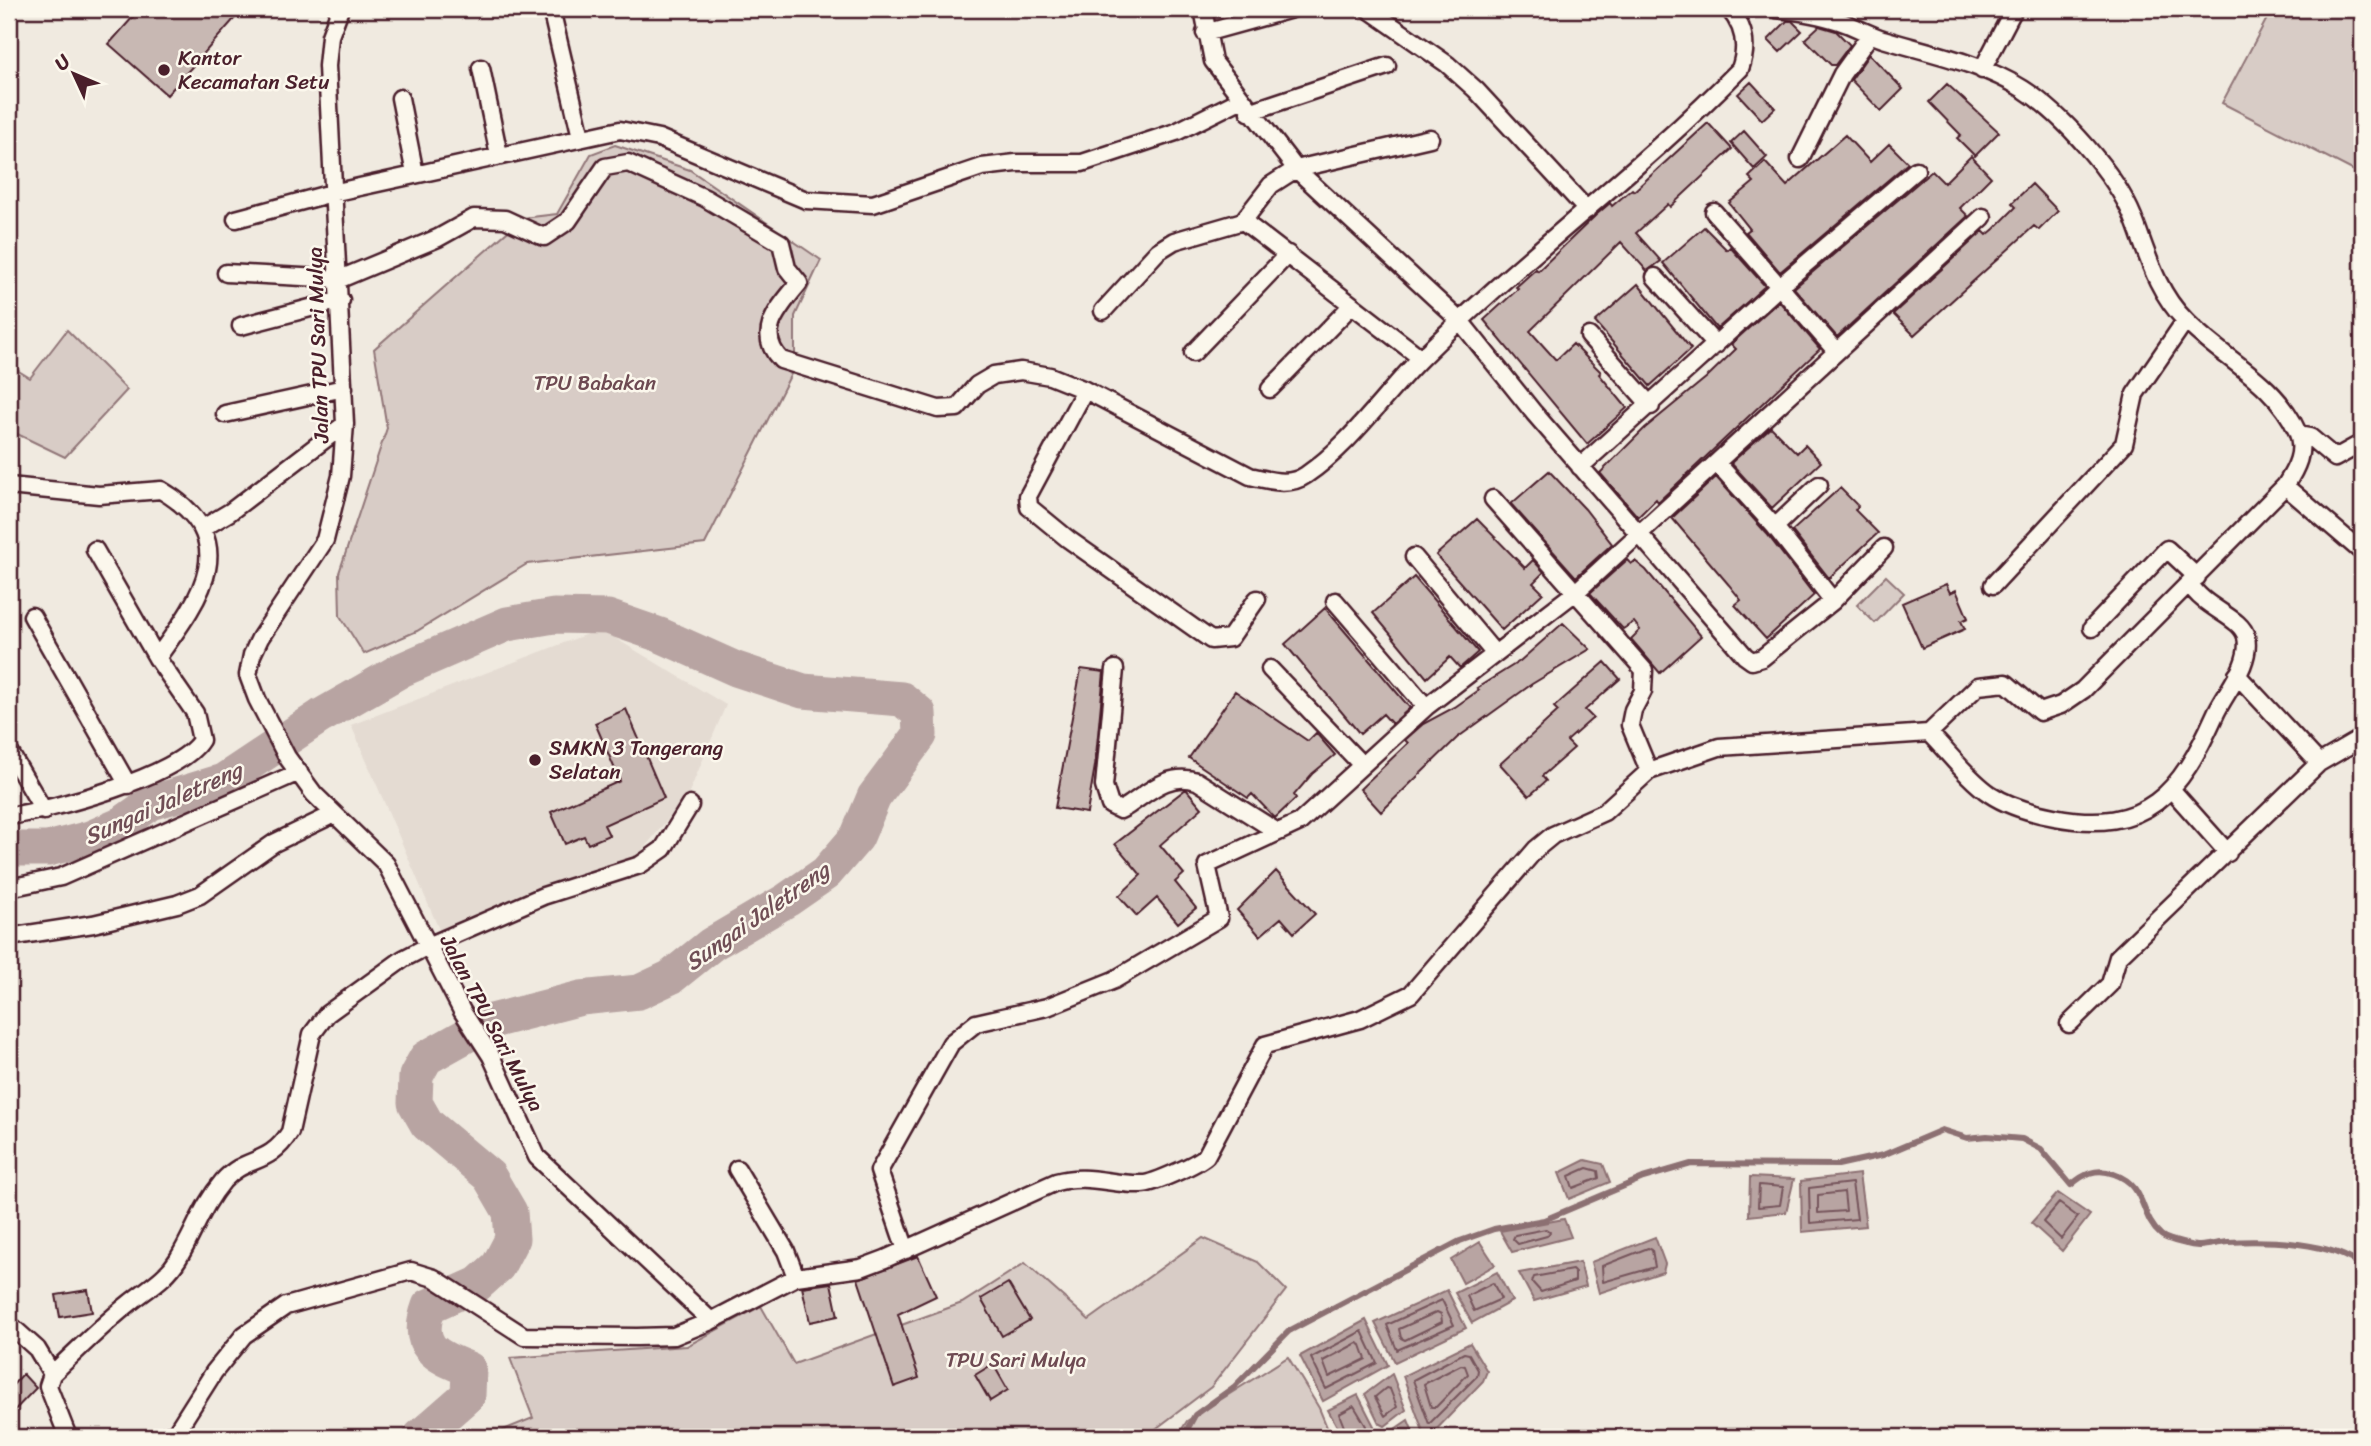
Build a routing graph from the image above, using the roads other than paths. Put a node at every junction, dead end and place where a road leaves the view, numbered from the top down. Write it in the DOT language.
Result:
graph roads {
  1 [pos="340,9"];
  2 [pos="551,9"];
  3 [pos="1203,9"];
  4 [pos="1292,9"];
  5 [pos="1368,9"];
  6 [pos="1750,9"];
  7 [pos="1776,9"];
  8 [pos="2014,9"];
  9 [pos="1731,11"];
  10 [pos="1205,33"];
  11 [pos="1870,35"];
  12 [pos="1387,66"];
  13 [pos="481,68"];
  14 [pos="1982,70"];
  15 [pos="400,98"];
  16 [pos="1245,106"];
  17 [pos="581,137"];
  18 [pos="1430,138"];
  19 [pos="499,155"];
  20 [pos="1800,159"];
  21 [pos="1296,169"];
  22 [pos="1916,170"];
  23 [pos="415,174"];
  24 [pos="332,193"];
  25 [pos="1587,210"];
  26 [pos="1714,212"];
  27 [pos="1983,216"];
  28 [pos="236,219"];
  29 [pos="1243,221"];
  30 [pos="1288,254"];
  31 [pos="226,273"];
  32 [pos="1655,277"];
  33 [pos="340,279"];
  34 [pos="1781,285"];
  35 [pos="341,300"];
  36 [pos="1352,305"];
  37 [pos="1102,311"];
  38 [pos="1461,321"];
  39 [pos="2185,321"];
  40 [pos="241,326"];
  41 [pos="1589,335"];
  42 [pos="1716,345"];
  43 [pos="1836,351"];
  44 [pos="1193,353"];
  45 [pos="1421,358"];
  46 [pos="344,388"];
  47 [pos="1270,389"];
  48 [pos="1086,390"];
  49 [pos="1651,406"];
  50 [pos="225,414"];
  51 [pos="345,424"];
  52 [pos="2299,435"];
  53 [pos="2362,443"];
  54 [pos="1717,463"];
  55 [pos="1580,467"];
  56 [pos="1819,485"];
  57 [pos="9,486"];
  58 [pos="2285,486"];
  59 [pos="1493,499"];
  60 [pos="1775,527"];
  61 [pos="203,528"];
  62 [pos="1640,534"];
  63 [pos="2358,543"];
  64 [pos="1884,548"];
  65 [pos="95,550"];
  66 [pos="1414,557"];
  67 [pos="2194,580"];
  68 [pos="1993,585"];
  69 [pos="1577,592"];
  70 [pos="1257,599"];
  71 [pos="1335,601"];
  72 [pos="1833,601"];
  73 [pos="32,616"];
  74 [pos="2092,628"];
  75 [pos="1495,654"];
  76 [pos="157,658"];
  77 [pos="1115,669"];
  78 [pos="1270,669"];
  79 [pos="2237,675"];
  80 [pos="1426,708"];
  81 [pos="1929,733"];
  82 [pos="2362,738"];
  83 [pos="9,751"];
  84 [pos="2319,763"];
  85 [pos="1361,764"];
  86 [pos="1648,771"];
  87 [pos="299,772"];
  88 [pos="128,785"];
  89 [pos="2171,789"];
  90 [pos="690,805"];
  91 [pos="44,811"];
  92 [pos="334,814"];
  93 [pos="9,816"];
  94 [pos="1276,831"];
  95 [pos="2228,853"];
  96 [pos="9,888"];
  97 [pos="9,937"];
  98 [pos="428,946"];
  99 [pos="2069,1024"];
  100 [pos="737,1169"];
  101 [pos="906,1250"];
  102 [pos="796,1278"];
  103 [pos="711,1321"];
  104 [pos="9,1324"];
  105 [pos="52,1374"];
  106 [pos="171,1436"];
  107 [pos="68,1437"];
  1 -- 24 [label="street, Jalan TPU Sari Mulya"];
  2 -- 17 [label="street"];
  3 -- 10 [label="street"];
  4 -- 10 [label="street"];
  5 -- 25 [label="street"];
  6 -- 9 [label="street"];
  7 -- 11 [label="street"];
  8 -- 14 [label="street"];
  9 -- 25 [label="street"];
  10 -- 16 [label="street"];
  11 -- 14 [label="street"];
  11 -- 20 [label="street"];
  12 -- 16 [label="street"];
  13 -- 19 [label="street"];
  14 -- 39 [label="street"];
  15 -- 23 [label="street"];
  16 -- 17 [label="street"];
  16 -- 21 [label="street"];
  17 -- 19 [label="street"];
  18 -- 21 [label="street"];
  19 -- 23 [label="street"];
  21 -- 29 [label="street"];
  21 -- 38 [label="street"];
  22 -- 34 [label="street"];
  23 -- 24 [label="street"];
  24 -- 28 [label="street"];
  24 -- 33 [label="street, Jalan TPU Sari Mulya"];
  25 -- 38 [label="street"];
  26 -- 34 [label="street"];
  27 -- 43 [label="street"];
  29 -- 30 [label="street"];
  29 -- 37 [label="street"];
  30 -- 36 [label="street"];
  30 -- 44 [label="street"];
  31 -- 33 [label="street"];
  32 -- 42 [label="street"];
  33 -- 35 [label="street, Jalan TPU Sari Mulya"];
  33 -- 48 [label="street"];
  34 -- 42 [label="street"];
  34 -- 43 [label="street"];
  35 -- 40 [label="street"];
  35 -- 46 [label="street, Jalan TPU Sari Mulya"];
  36 -- 45 [label="street"];
  36 -- 47 [label="street"];
  38 -- 45 [label="street"];
  38 -- 55 [label="street"];
  39 -- 52 [label="street"];
  39 -- 68 [label="street"];
  41 -- 49 [label="street"];
  42 -- 49 [label="street"];
  43 -- 54 [label="street"];
  45 -- 48 [label="street"];
  46 -- 50 [label="street"];
  46 -- 51 [label="street, Jalan TPU Sari Mulya"];
  48 -- 70 [label="street"];
  49 -- 55 [label="street"];
  51 -- 61 [label="street"];
  51 -- 87 [label="street, Jalan TPU Sari Mulya"];
  52 -- 53 [label="street"];
  52 -- 58 [label="street"];
  54 -- 60 [label="street"];
  54 -- 62 [label="street"];
  55 -- 62 [label="street"];
  56 -- 60 [label="street"];
  57 -- 61 [label="street"];
  58 -- 63 [label="street"];
  58 -- 67 [label="street"];
  59 -- 69 [label="street"];
  60 -- 72 [label="street"];
  61 -- 76 [label="street"];
  62 -- 69 [label="street"];
  62 -- 72 [label="street"];
  64 -- 72 [label="street"];
  65 -- 76 [label="street"];
  66 -- 75 [label="street"];
  67 -- 74 [label="street"];
  67 -- 79 [label="street"];
  67 -- 81 [label="street"];
  69 -- 75 [label="street"];
  69 -- 86 [label="street"];
  71 -- 80 [label="street"];
  73 -- 88 [label="street"];
  75 -- 80 [label="street"];
  76 -- 88 [label="street"];
  77 -- 94 [label="street"];
  78 -- 85 [label="street"];
  79 -- 84 [label="street"];
  79 -- 89 [label="street"];
  80 -- 85 [label="street"];
  81 -- 86 [label="street"];
  81 -- 89 [label="street"];
  82 -- 84 [label="street"];
  83 -- 91 [label="street"];
  84 -- 95 [label="street"];
  85 -- 94 [label="street"];
  86 -- 101 [label="street"];
  87 -- 92 [label="street, Jalan TPU Sari Mulya"];
  87 -- 96 [label="street"];
  88 -- 91 [label="street"];
  89 -- 95 [label="street"];
  90 -- 98 [label="street"];
  91 -- 93 [label="street"];
  92 -- 97 [label="street"];
  92 -- 98 [label="street, Jalan TPU Sari Mulya"];
  94 -- 101 [label="street"];
  95 -- 99 [label="street"];
  98 -- 103 [label="street, Jalan TPU Sari Mulya"];
  98 -- 105 [label="street"];
  100 -- 102 [label="street"];
  101 -- 102 [label="street"];
  102 -- 103 [label="street"];
  103 -- 106 [label="street"];
  104 -- 105 [label="street"];
  105 -- 107 [label="street"];
}
